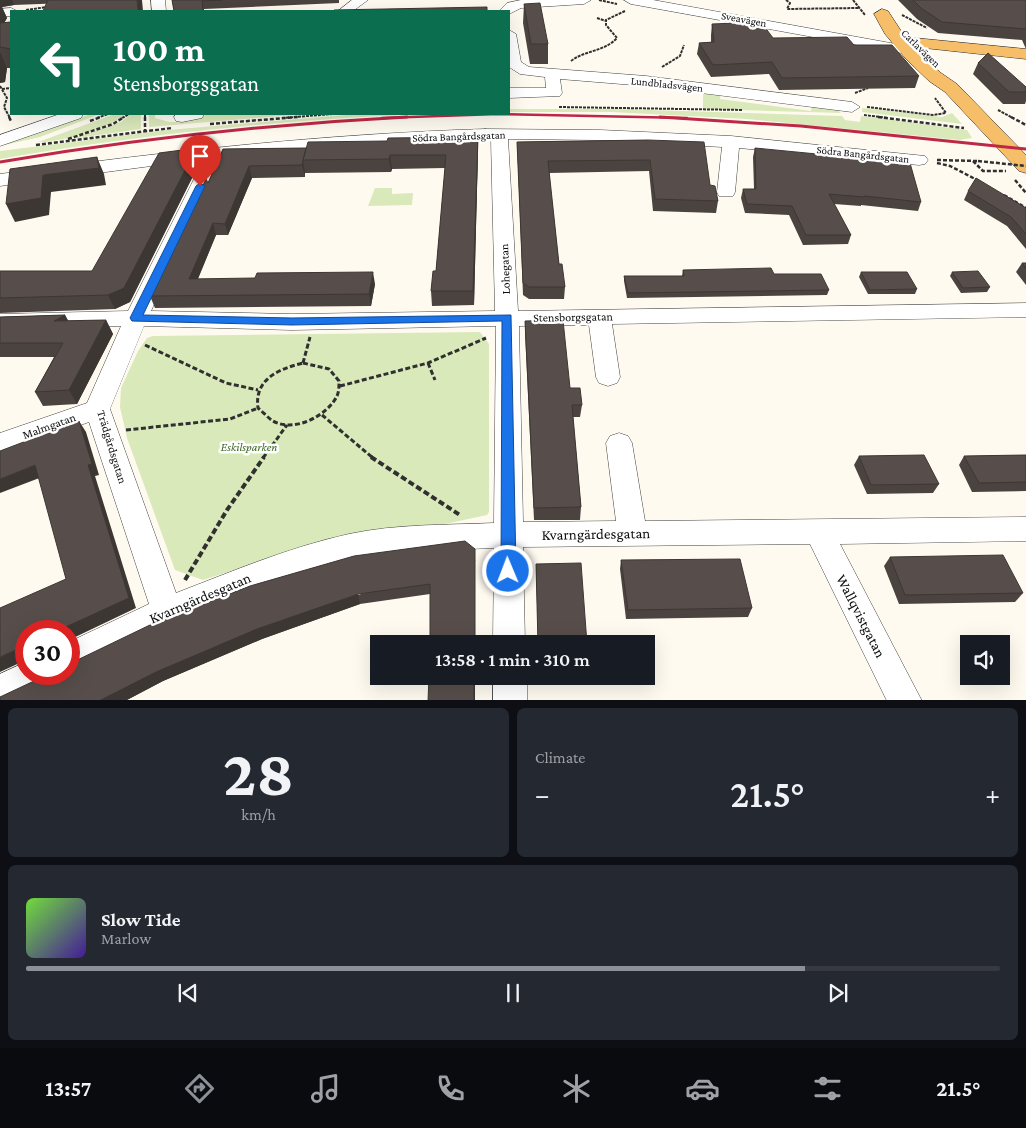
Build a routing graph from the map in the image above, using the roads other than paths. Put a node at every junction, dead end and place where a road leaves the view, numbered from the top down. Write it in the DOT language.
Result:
graph roads {
  1 [pos="361,0"];
  2 [pos="584,0"];
  3 [pos="864,4"];
  4 [pos="510,5"];
  5 [pos="629,5"];
  6 [pos="346,10"];
  7 [pos="510,40"];
  8 [pos="912,46"];
  9 [pos="1024,56"];
  10 [pos="552,74"];
  11 [pos="510,93"];
  12 [pos="852,106"];
  13 [pos="73,115"];
  14 [pos="499,134"];
  15 [pos="0,141"];
  16 [pos="731,141"];
  17 [pos="216,152"];
  18 [pos="919,160"];
  19 [pos="1019,165"];
  20 [pos="0,180"];
  21 [pos="726,192"];
  22 [pos="1026,310"];
  23 [pos="599,317"];
  24 [pos="136,318"];
  25 [pos="0,322"];
  26 [pos="507,328"];
  27 [pos="608,377"];
  28 [pos="97,409"];
  29 [pos="0,444"];
  30 [pos="619,444"];
  31 [pos="1026,529"];
  32 [pos="818,531"];
  33 [pos="632,534"];
  34 [pos="508,535"];
  35 [pos="175,607"];
  36 [pos="509,635"];
  37 [pos="80,654"];
  38 [pos="15,685"];
  39 [pos="510,685"];
  40 [pos="0,692"];
  41 [pos="510,700"];
  42 [pos="905,700"];
  1 -- 6 [label="street"];
  2 -- 4 [label="street"];
  3 -- 8 [label="main road, Carlavägen"];
  5 -- 8 [label="street, Sveavägen"];
  7 -- 10 [label="street, Lundbladsvägen"];
  8 -- 9 [label="main road, Sveavägen"];
  8 -- 19 [label="main road, Carlavägen"];
  10 -- 11 [label="street"];
  10 -- 12 [label="street, Lundbladsvägen"];
  13 -- 15 [label="street"];
  14 -- 16 [label="street, Södra Bangårdsgatan"];
  14 -- 17 [label="street, Södra Bangårdsgatan"];
  14 -- 26 [label="street, Lohegatan"];
  16 -- 18 [label="street, Södra Bangårdsgatan"];
  16 -- 21 [label="street"];
  17 -- 20 [label="street, Södra Bangårdsgatan"];
  17 -- 24 [label="street, Trädgårdsgatan"];
  22 -- 23 [label="street, Stensborgsgatan"];
  23 -- 26 [label="street, Stensborgsgatan"];
  23 -- 27 [label="street"];
  24 -- 25 [label="street, Stensborgsgatan"];
  24 -- 26 [label="street, Stensborgsgatan"];
  24 -- 28 [label="street, Trädgårdsgatan"];
  26 -- 34 [label="street, Lohegatan"];
  28 -- 29 [label="street, Malmgatan"];
  28 -- 35 [label="street, Trädgårdsgatan"];
  30 -- 33 [label="street"];
  31 -- 32 [label="street, Kvarngärdesgatan"];
  32 -- 33 [label="street, Kvarngärdesgatan"];
  32 -- 42 [label="street, Wallqvistgatan"];
  33 -- 34 [label="street, Kvarngärdesgatan"];
  34 -- 35 [label="street, Kvarngärdesgatan"];
  34 -- 36 [label="street, Lohegatan"];
  35 -- 37 [label="street, Kvarngärdesgatan"];
  38 -- 40 [label="street"];
  39 -- 41 [label="street"];
}
